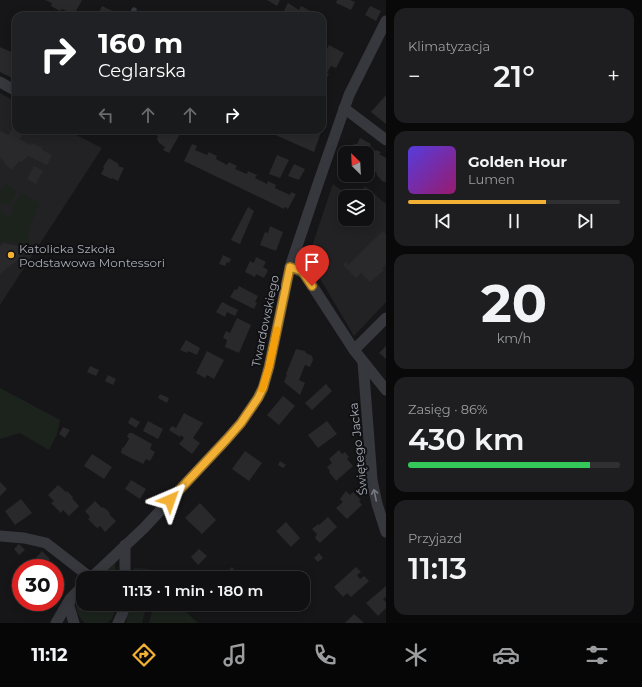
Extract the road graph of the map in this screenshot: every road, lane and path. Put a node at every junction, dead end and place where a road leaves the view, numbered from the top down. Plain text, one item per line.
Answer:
1 (386, 21) edge
2 (0, 82) edge
3 (12, 89) edge
4 (344, 108) junction
5 (386, 140) edge
6 (290, 267) junction
7 (386, 318) edge
8 (354, 350) junction
9 (363, 362) junction
10 (386, 390) edge
11 (386, 532) edge
12 (0, 536) edge
13 (125, 545) junction
14 (82, 571) edge
15 (98, 571) edge
16 (125, 571) edge
17 (76, 593) edge
18 (70, 599) junction
19 (123, 611) edge
20 (56, 623) edge
21 (74, 623) edge
22 (118, 623) edge

1 - 4 street, Twardowskiego
2 - 3 street
4 - 5 street
4 - 6 street, Twardowskiego
6 - 8 street
6 - 13 street, Twardowskiego
7 - 8 street
8 - 9 street
9 - 10 street
11 -> 9 street, Świętego Jacka
12 - 14 street
13 - 15 street, Twardowskiego
13 - 16 street
17 - 18 street
18 - 20 street
18 - 21 street
19 - 22 street

